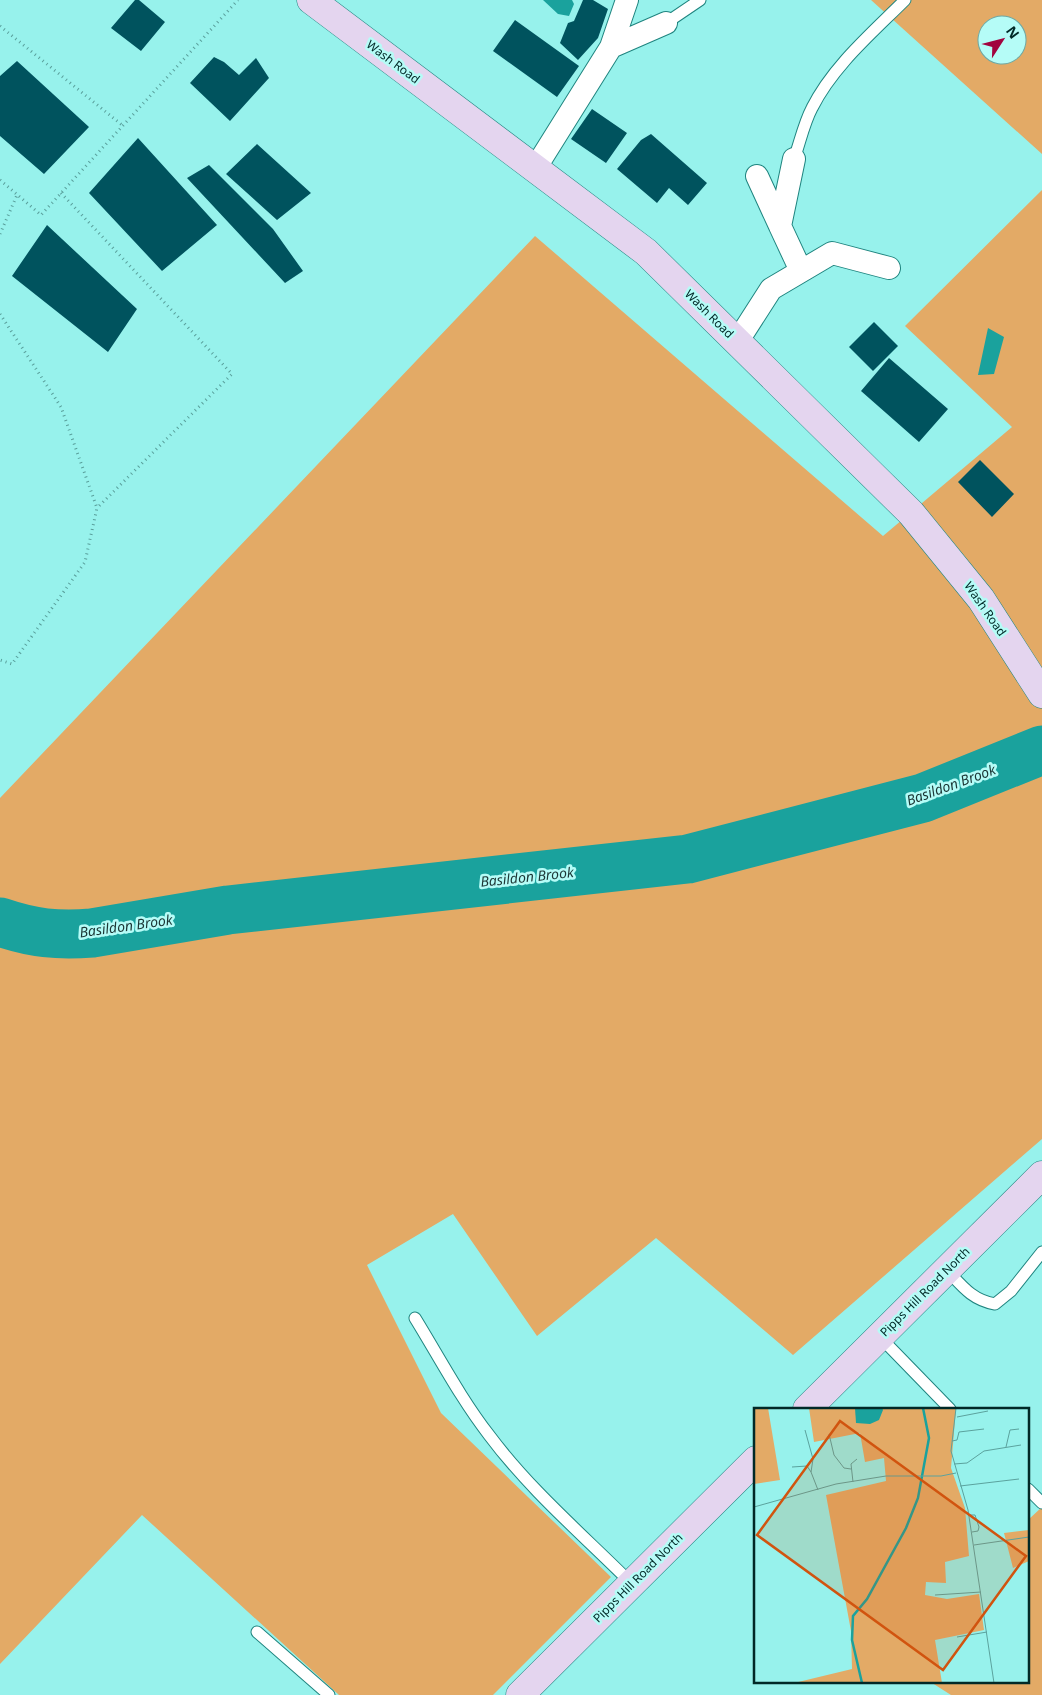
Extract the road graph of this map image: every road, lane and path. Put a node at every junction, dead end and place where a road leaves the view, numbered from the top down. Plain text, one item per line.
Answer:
1 (238, 0) edge
2 (311, 0) edge
3 (627, 0) edge
4 (700, 0) edge
5 (905, 0) edge
6 (666, 23) joint
7 (0, 26) edge
8 (611, 47) junction
9 (122, 125) junction
10 (794, 159) joint
11 (536, 167) junction
12 (757, 176) dead end
13 (0, 180) edge
14 (61, 194) junction
15 (17, 195) junction
16 (780, 226) junction
17 (0, 234) edge
18 (889, 268) dead end
19 (801, 271) junction
20 (0, 314) edge
21 (737, 342) junction
22 (97, 508) junction
23 (0, 660) edge
24 (1042, 694) edge
25 (1041, 1178) edge
26 (1042, 1252) edge
27 (947, 1270) junction
28 (415, 1318) dead end
29 (880, 1337) junction
30 (808, 1408) edge
31 (949, 1408) edge
32 (754, 1462) edge
33 (1030, 1491) edge
34 (1042, 1503) edge
35 (632, 1584) junction
36 (257, 1632) dead end
37 (329, 1695) edge
38 (520, 1695) edge

1 - 9 path
2 - 11 street, Wash Road
3 - 8 street
4 - 6 lane
5 - 10 lane
6 - 8 street
7 - 9 path
8 - 11 street
9 - 14 path
10 - 16 street
11 - 21 street, Wash Road
12 - 16 street
13 - 15 path
14 - 15 path
14 - 22 path
15 - 17 path
16 - 19 street
18 - 19 street
19 - 21 street
20 - 22 path
21 - 24 street, Wash Road
22 - 23 path
25 - 27 street, Pipps Hill Road North
26 - 27 lane
27 - 29 street, Pipps Hill Road North
28 - 35 lane
29 - 30 street, Pipps Hill Road North
29 - 31 lane
32 - 35 street, Pipps Hill Road North
33 - 34 lane
35 - 38 street, Pipps Hill Road North
36 - 37 lane

